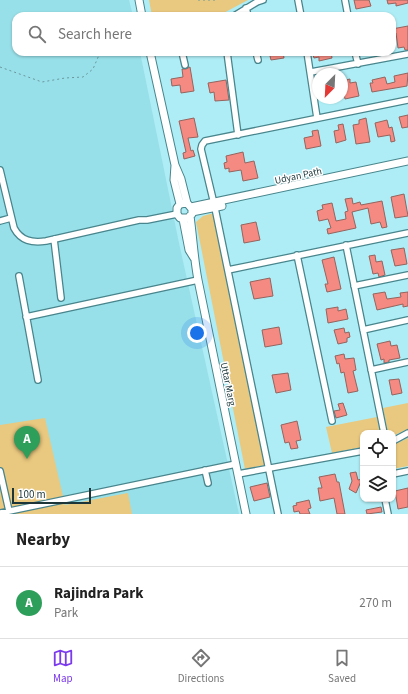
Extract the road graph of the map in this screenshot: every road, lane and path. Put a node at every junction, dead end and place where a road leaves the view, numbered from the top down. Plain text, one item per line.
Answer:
1 (139, 0) edge
2 (198, 0) edge
3 (218, 0) edge
4 (263, 0) edge
5 (298, 0) edge
6 (345, 0) edge
7 (246, 8) junction
8 (141, 12) edge
9 (240, 12) edge
10 (247, 12) edge
11 (300, 12) edge
12 (347, 12) edge
13 (408, 54) edge
14 (99, 56) edge
15 (151, 56) edge
16 (183, 56) edge
17 (227, 56) edge
18 (257, 56) edge
19 (308, 56) edge
20 (356, 56) edge
21 (258, 60) dead end
22 (358, 64) junction
23 (185, 65) dead end
24 (0, 67) edge
25 (311, 72) junction
26 (408, 100) edge
27 (317, 118) junction
28 (238, 135) junction
29 (408, 161) edge
30 (408, 166) edge
31 (0, 170) edge
32 (3, 193) edge
33 (214, 205) junction
34 (185, 211) junction
35 (11, 218) junction
36 (0, 221) edge
37 (408, 233) edge
38 (54, 239) junction
39 (346, 245) junction
40 (297, 255) junction
41 (228, 270) junction
42 (408, 275) edge
43 (19, 276) dead end
44 (198, 280) junction
45 (354, 286) junction
46 (61, 298) dead end
47 (26, 317) junction
48 (408, 320) edge
49 (363, 330) junction
50 (408, 362) edge
51 (371, 370) junction
52 (38, 380) dead end
53 (332, 421) dead end
54 (383, 430) edge
55 (408, 433) edge
56 (396, 439) edge
57 (360, 452) edge
58 (236, 464) junction
59 (269, 468) junction
60 (205, 470) junction
61 (0, 471) edge
62 (408, 471) edge
63 (396, 473) edge
64 (238, 474) junction
65 (208, 483) dead end
66 (386, 502) edge
67 (9, 511) junction
68 (0, 513) edge
69 (246, 514) edge
70 (278, 514) edge
71 (388, 514) edge

1 - 8 main road
2 - 3 path
4 - 7 street
5 - 11 street
6 - 12 street
7 - 9 street
7 - 10 street
13 - 22 street
14 - 24 path
15 - 34 main road, Uttar Marg
16 - 23 street
17 - 28 street
18 - 21 street
19 - 25 street
20 - 22 street
22 - 25 street
25 - 27 street
26 - 27 street
27 - 28 street
28 - 33 street
29 - 33 main road, Udyan Path
30 - 33 main road, Udyan Path
31 - 32 street
32 - 35 street
33 - 34 main road, Udyan Path
33 - 41 street
34 - 38 street
34 - 44 main road, Uttar Marg
35 - 36 street
35 - 38 street
37 - 39 street
38 - 46 street
39 - 40 street
39 - 45 street
40 - 41 street
40 - 53 street
41 - 59 street
42 - 45 street
43 - 47 street
44 - 47 street
44 - 58 main road, Uttar Marg
45 - 49 street
47 - 52 street
48 - 49 street
49 - 51 street
50 - 51 street
51 - 54 street
55 - 56 street
57 - 59 street
58 - 60 street
58 - 64 main road, Uttar Marg
59 - 64 street
59 - 70 street
60 - 65 street
60 - 67 street
61 - 67 street
62 - 63 street
64 - 69 main road, Uttar Marg
66 - 71 street
67 - 68 street

